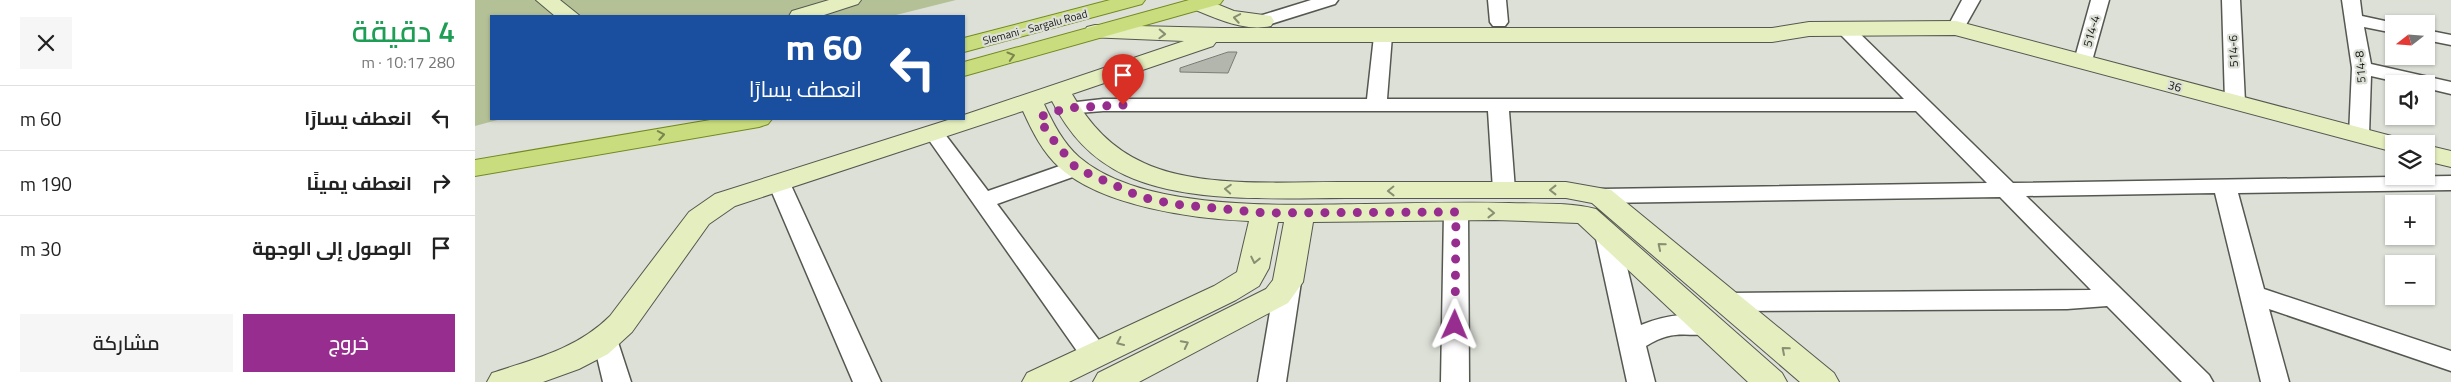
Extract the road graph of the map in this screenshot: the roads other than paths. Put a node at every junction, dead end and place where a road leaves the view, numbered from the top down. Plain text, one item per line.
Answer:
1 (546, 0) edge
2 (851, 0) edge
3 (1135, 0) edge
4 (1329, 0) edge
5 (1497, 0) edge
6 (1971, 0) edge
7 (2100, 0) edge
8 (2231, 0) edge
9 (2351, 0) edge
10 (1205, 2) edge
11 (568, 15) edge
12 (803, 15) edge
13 (2354, 20) junction
14 (1262, 21) junction
15 (1499, 22) junction
16 (2385, 26) edge
17 (1956, 28) junction
18 (1809, 29) junction
19 (1845, 29) junction
20 (1095, 32) junction
21 (1221, 35) junction
22 (1383, 36) junction
23 (2435, 37) edge
24 (2451, 40) edge
25 (965, 45) edge
26 (2083, 61) junction
27 (2362, 68) junction
28 (965, 69) edge
29 (2451, 88) edge
30 (1063, 100) junction
31 (2235, 102) junction
32 (1377, 105) junction
33 (1498, 105) junction
34 (1921, 105) junction
35 (1035, 109) junction
36 (650, 120) edge
37 (753, 120) edge
38 (934, 133) junction
39 (2359, 135) junction
40 (2385, 142) edge
41 (2435, 155) edge
42 (475, 157) edge
43 (2451, 159) edge
44 (475, 168) edge
45 (1076, 168) junction
46 (779, 183) junction
47 (2451, 183) edge
48 (2225, 187) junction
49 (1504, 190) junction
50 (2008, 191) junction
51 (1601, 196) junction
52 (983, 201) junction
53 (1456, 212) junction
54 (1263, 221) junction
55 (1299, 221) junction
56 (1607, 234) junction
57 (1288, 282) junction
58 (2252, 294) junction
59 (2113, 297) junction
60 (1729, 302) junction
61 (1709, 325) junction
62 (606, 340) junction
63 (1632, 342) junction
64 (1095, 354) junction
65 (2451, 362) edge
66 (504, 382) edge
67 (617, 382) edge
68 (867, 382) edge
69 (1039, 382) edge
70 (1110, 382) edge
71 (1272, 382) edge
72 (1455, 382) edge
73 (1641, 382) edge
74 (1770, 382) edge
75 (1822, 382) edge
76 (2199, 382) edge
77 (2275, 382) edge

1 - 11 street
2 - 12 street
3 - 25 main road, Slemani - Sargalu Road
4 - 14 street
5 - 15 street
6 - 17 street
7 - 26 street, 514-4
8 - 31 street, 514-6
9 - 13 street, 514-8
14 -> 10 street
10 - 20 main road
13 - 16 street
13 - 27 street, 514-8
14 - 15 street
15 - 18 street
17 - 19 street, 36
17 - 26 street, 36
18 - 19 street, 36
18 - 22 street
19 - 34 street
20 -> 21 street
28 -> 20 main road
21 - 22 street
21 - 30 street
22 - 32 street
23 - 24 street
26 - 31 street, 36
27 - 29 street
27 - 39 street, 514-8
30 - 32 street
30 - 35 street
49 -> 30 street
31 - 39 street, 36
32 - 33 street
33 - 34 street
33 - 49 street
34 - 50 street
35 - 38 street
35 - 45 street
36 - 42 main road
44 -> 37 main road
38 - 46 street
38 - 52 street
39 - 40 street, 36
41 - 43 street
45 - 52 street
45 - 54 street
46 - 62 street
46 - 68 street
47 - 48 street
48 - 50 street
48 - 58 street
51 -> 49 street
50 - 51 street
50 - 59 street
51 - 56 street
60 -> 51 street
52 - 64 street
53 - 55 street
53 -> 56 street
53 - 72 street
54 - 55 street
54 -> 64 street
55 - 57 street
56 - 61 street
56 - 63 street
70 -> 57 street
57 - 71 street
58 - 65 street
58 - 77 street
59 - 60 street
59 - 76 street
75 -> 60 street
61 - 63 street
61 - 74 street
62 - 66 street
62 - 67 street
63 - 73 street
64 - 69 street

